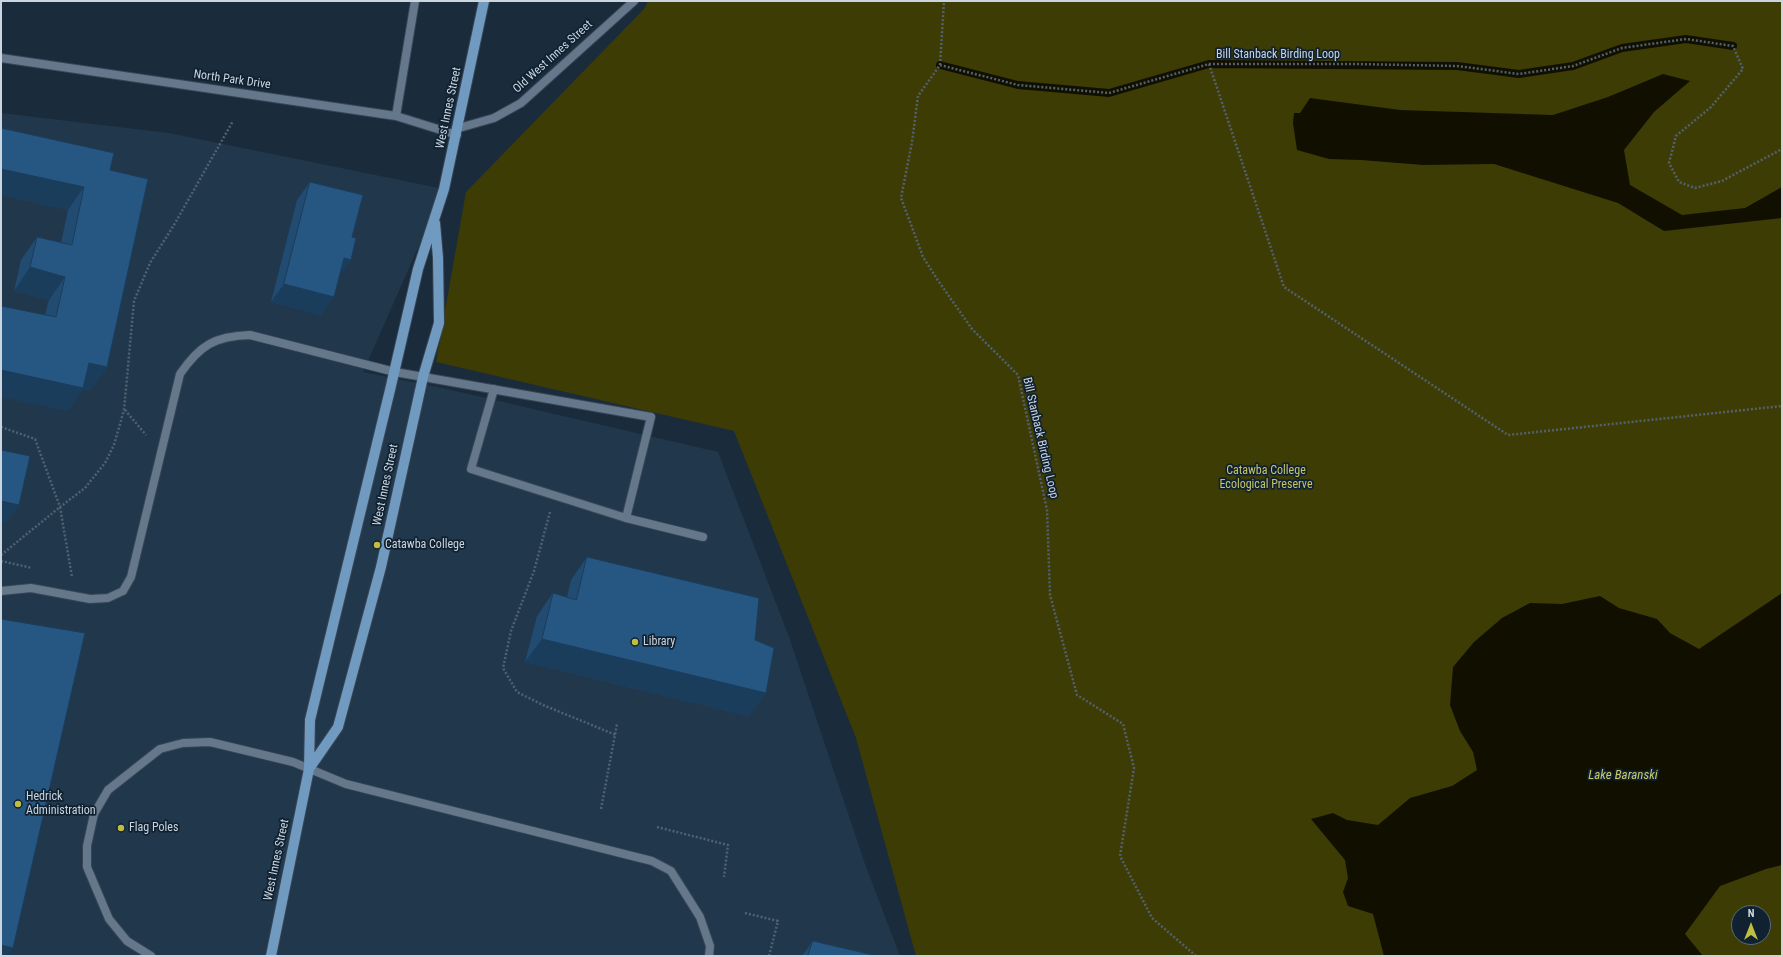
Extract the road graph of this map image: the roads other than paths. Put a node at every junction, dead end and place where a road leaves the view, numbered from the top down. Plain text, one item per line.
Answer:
1 (415, 1) edge
2 (484, 1) edge
3 (634, 1) edge
4 (1, 58) edge
5 (396, 116) junction
6 (458, 132) junction
7 (435, 220) junction
8 (395, 372) junction
9 (423, 377) junction
10 (494, 389) junction
11 (626, 518) junction
12 (703, 537) dead end
13 (1, 591) edge
14 (309, 769) junction
15 (151, 956) edge
16 (270, 956) edge
17 (709, 956) edge

1 - 5 street
2 - 6 main road, West Innes Street
3 - 6 street, Old West Innes Street
4 - 5 street, North Park Drive
5 - 6 street, North Park Drive
6 - 7 main road, West Innes Street
7 - 8 main road, West Innes Street
7 - 9 main road, West Innes Street
8 - 9 street
8 - 13 street
8 - 14 main road, West Innes Street
9 - 10 street
9 - 14 main road, West Innes Street
10 - 11 street
10 - 11 street
11 - 12 street
14 - 15 street
14 - 16 main road, West Innes Street
14 - 17 street

